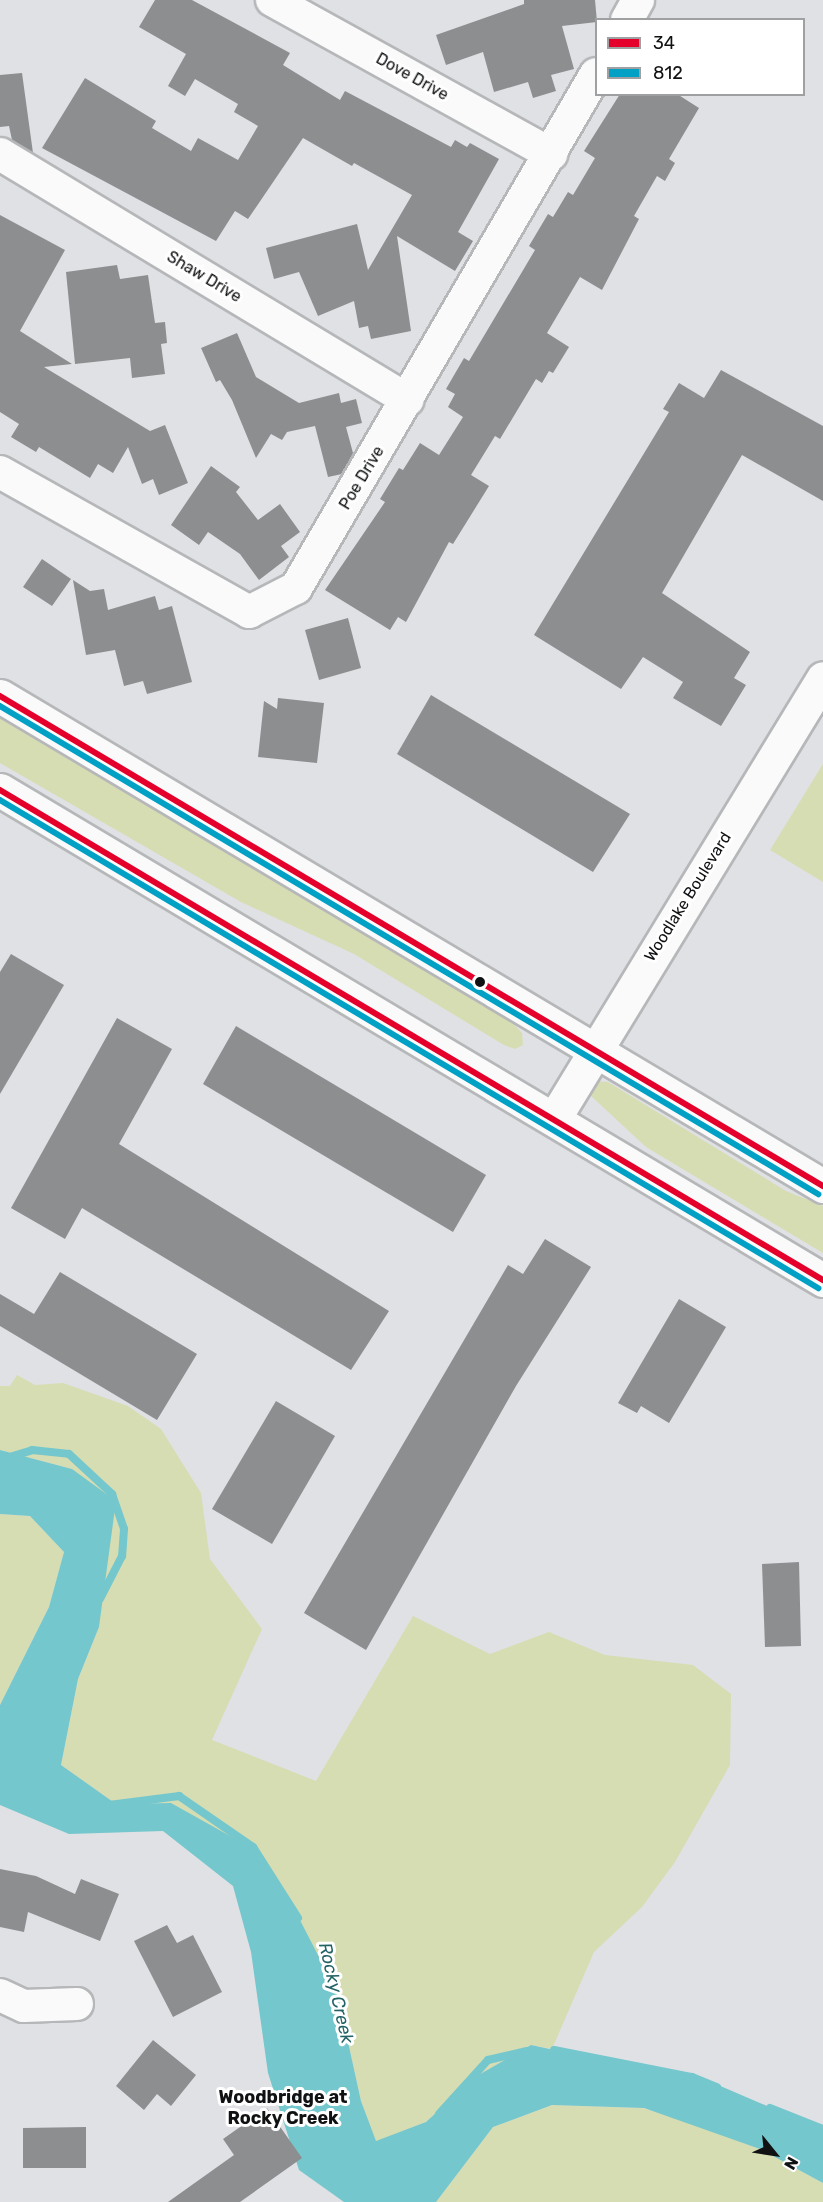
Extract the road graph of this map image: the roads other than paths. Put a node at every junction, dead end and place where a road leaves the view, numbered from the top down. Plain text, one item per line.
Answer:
1 (272, 0) edge
2 (638, 0) edge
3 (628, 18) edge
4 (595, 77) edge
5 (0, 154) edge
6 (551, 154) junction
7 (408, 400) junction
8 (0, 472) edge
9 (823, 678) edge
10 (0, 696) edge
11 (0, 790) edge
12 (594, 1047) junction
13 (555, 1118) junction
14 (823, 1186) edge
15 (823, 1280) edge
16 (0, 1995) edge
17 (77, 2004) dead end

1 - 6 street, Dove Drive
2 - 3 street
4 - 6 street, Poe Drive
5 - 7 street, Shaw Drive
6 - 7 street, Poe Drive
7 - 8 street, Poe Drive
9 - 12 main road, Woodlake Boulevard
10 - 12 main road
11 - 13 main road
12 - 13 main road, Woodlake Boulevard
12 - 14 main road
13 - 15 main road
16 - 17 street

